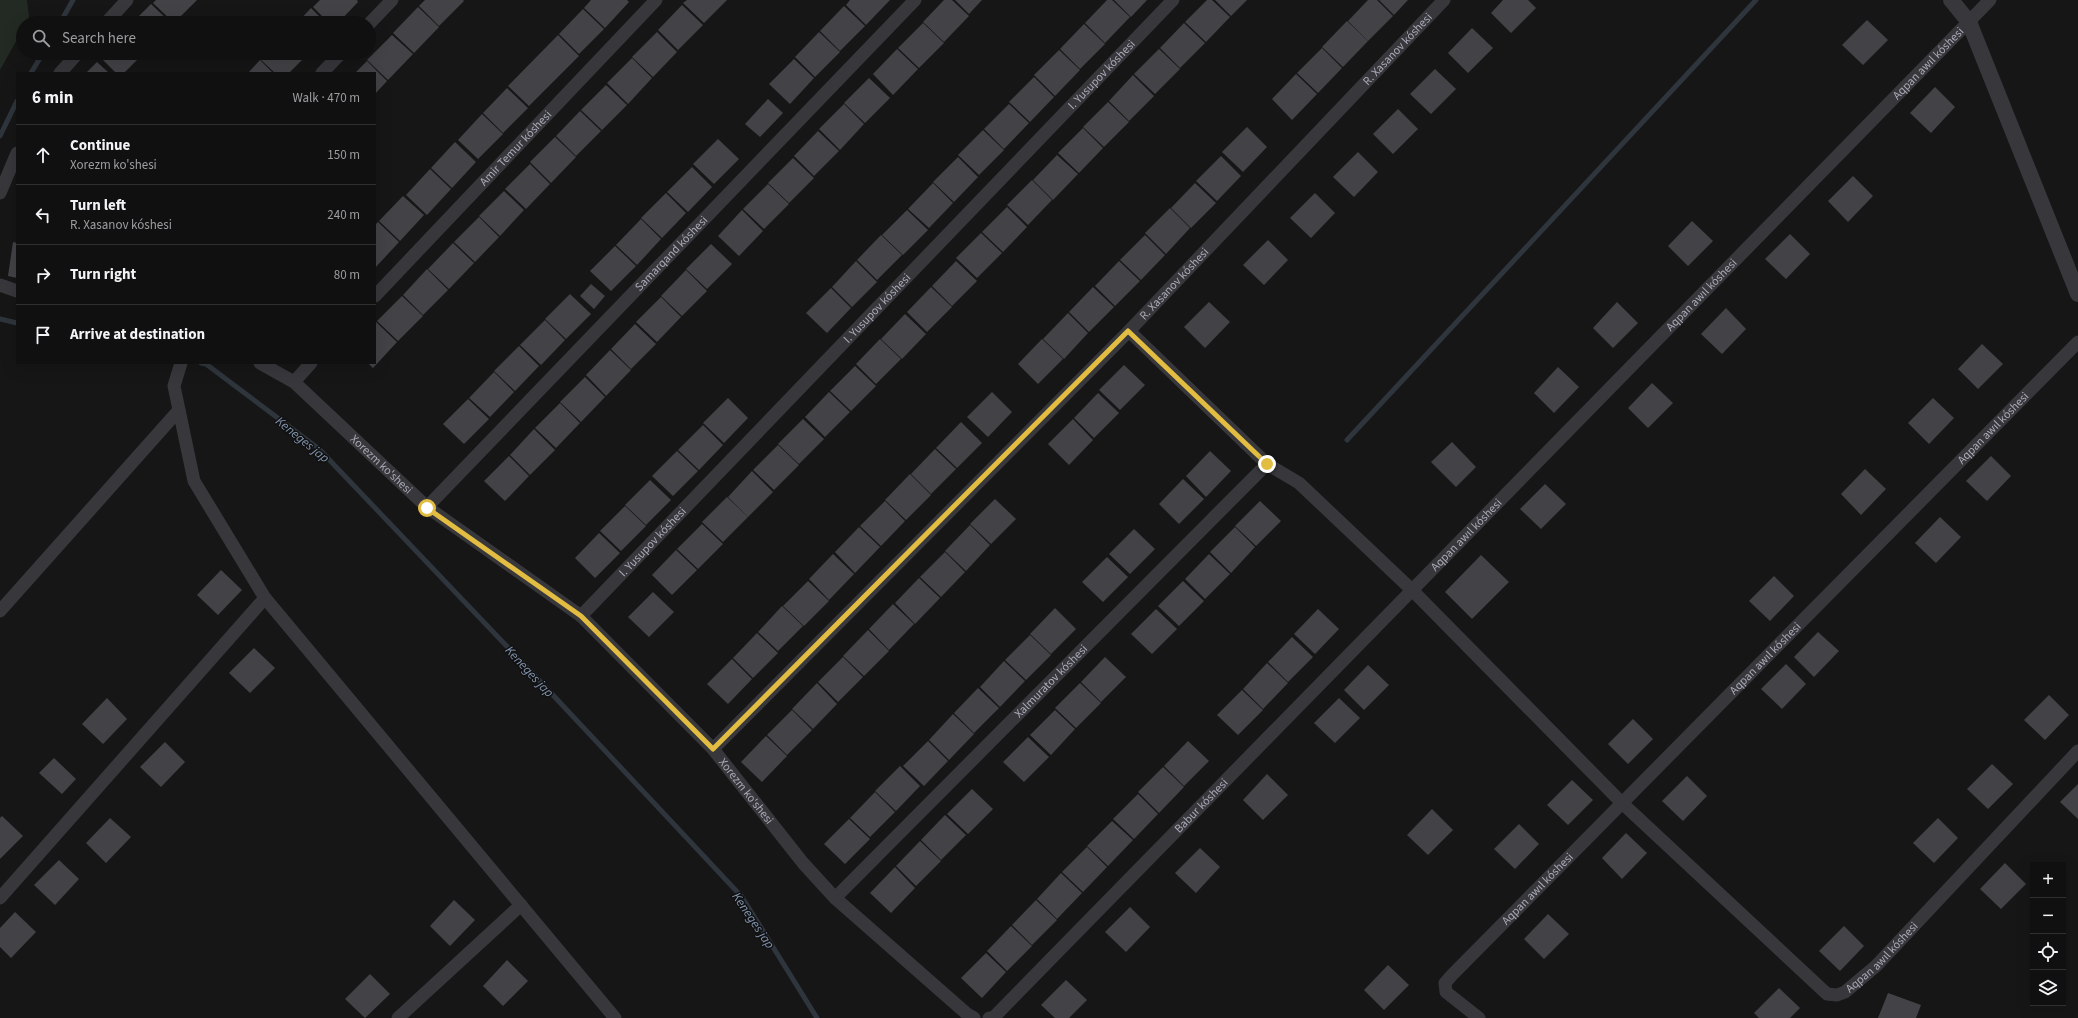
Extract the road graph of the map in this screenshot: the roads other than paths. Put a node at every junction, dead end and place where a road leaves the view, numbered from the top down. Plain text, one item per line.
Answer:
1 (127, 0) edge
2 (392, 0) edge
3 (656, 0) edge
4 (915, 0) edge
5 (1173, 0) edge
6 (1444, 0) edge
7 (1951, 0) edge
8 (1990, 0) edge
9 (112, 16) edge
10 (376, 17) edge
11 (1969, 22) junction
12 (72, 60) edge
13 (334, 60) edge
14 (61, 72) edge
15 (323, 72) edge
16 (16, 155) edge
17 (0, 193) edge
18 (0, 285) edge
19 (16, 291) edge
20 (2078, 294) edge
21 (376, 295) edge
22 (1128, 331) junction
23 (2078, 342) edge
24 (181, 364) edge
25 (262, 364) edge
26 (310, 364) edge
27 (294, 382) junction
28 (179, 410) junction
29 (1267, 464) junction
30 (427, 508) junction
31 (1412, 590) junction
32 (265, 598) junction
33 (0, 611) edge
34 (581, 616) junction
35 (713, 749) junction
36 (2078, 751) edge
37 (1622, 803) junction
38 (0, 898) edge
39 (835, 898) junction
40 (520, 905) junction
41 (970, 1016) edge
42 (398, 1018) edge
43 (615, 1018) edge
44 (989, 1018) edge
45 (1479, 1018) edge

1 - 9 street
2 - 10 street
3 - 21 street, Amir Temur kóshesi
4 - 30 street, Samarqand kóshesi
5 - 34 street, I. Yusupov kóshesi
6 - 22 street, R. Xasanov kóshesi
7 - 11 street
8 - 11 street, Aqpan awıl kóshesi
11 - 20 street
11 - 31 street, Aqpan awıl kóshesi
12 - 14 street
13 - 15 street
16 - 17 street
18 - 19 street
22 - 29 street
22 - 35 street, R. Xasanov kóshesi
23 - 37 street, Aqpan awıl kóshesi
24 - 28 street
25 - 27 street, Xorezm ko'shesi
26 - 27 street
27 - 30 street, Xorezm ko'shesi
28 - 32 street
28 - 33 street
29 - 31 street
29 - 39 street, Xalmuratov kóshesi
30 - 34 street, Xorezm ko'shesi
31 - 37 street
31 - 44 street, Babur kóshesi
32 - 38 street
32 - 40 street
34 - 35 street, Xorezm ko'shesi
35 - 39 street, Xorezm ko'shesi
36 - 37 street, Aqpan awıl kóshesi
37 - 45 street, Aqpan awıl kóshesi
39 - 41 street, Xorezm ko'shesi
40 - 42 street
40 - 43 street

